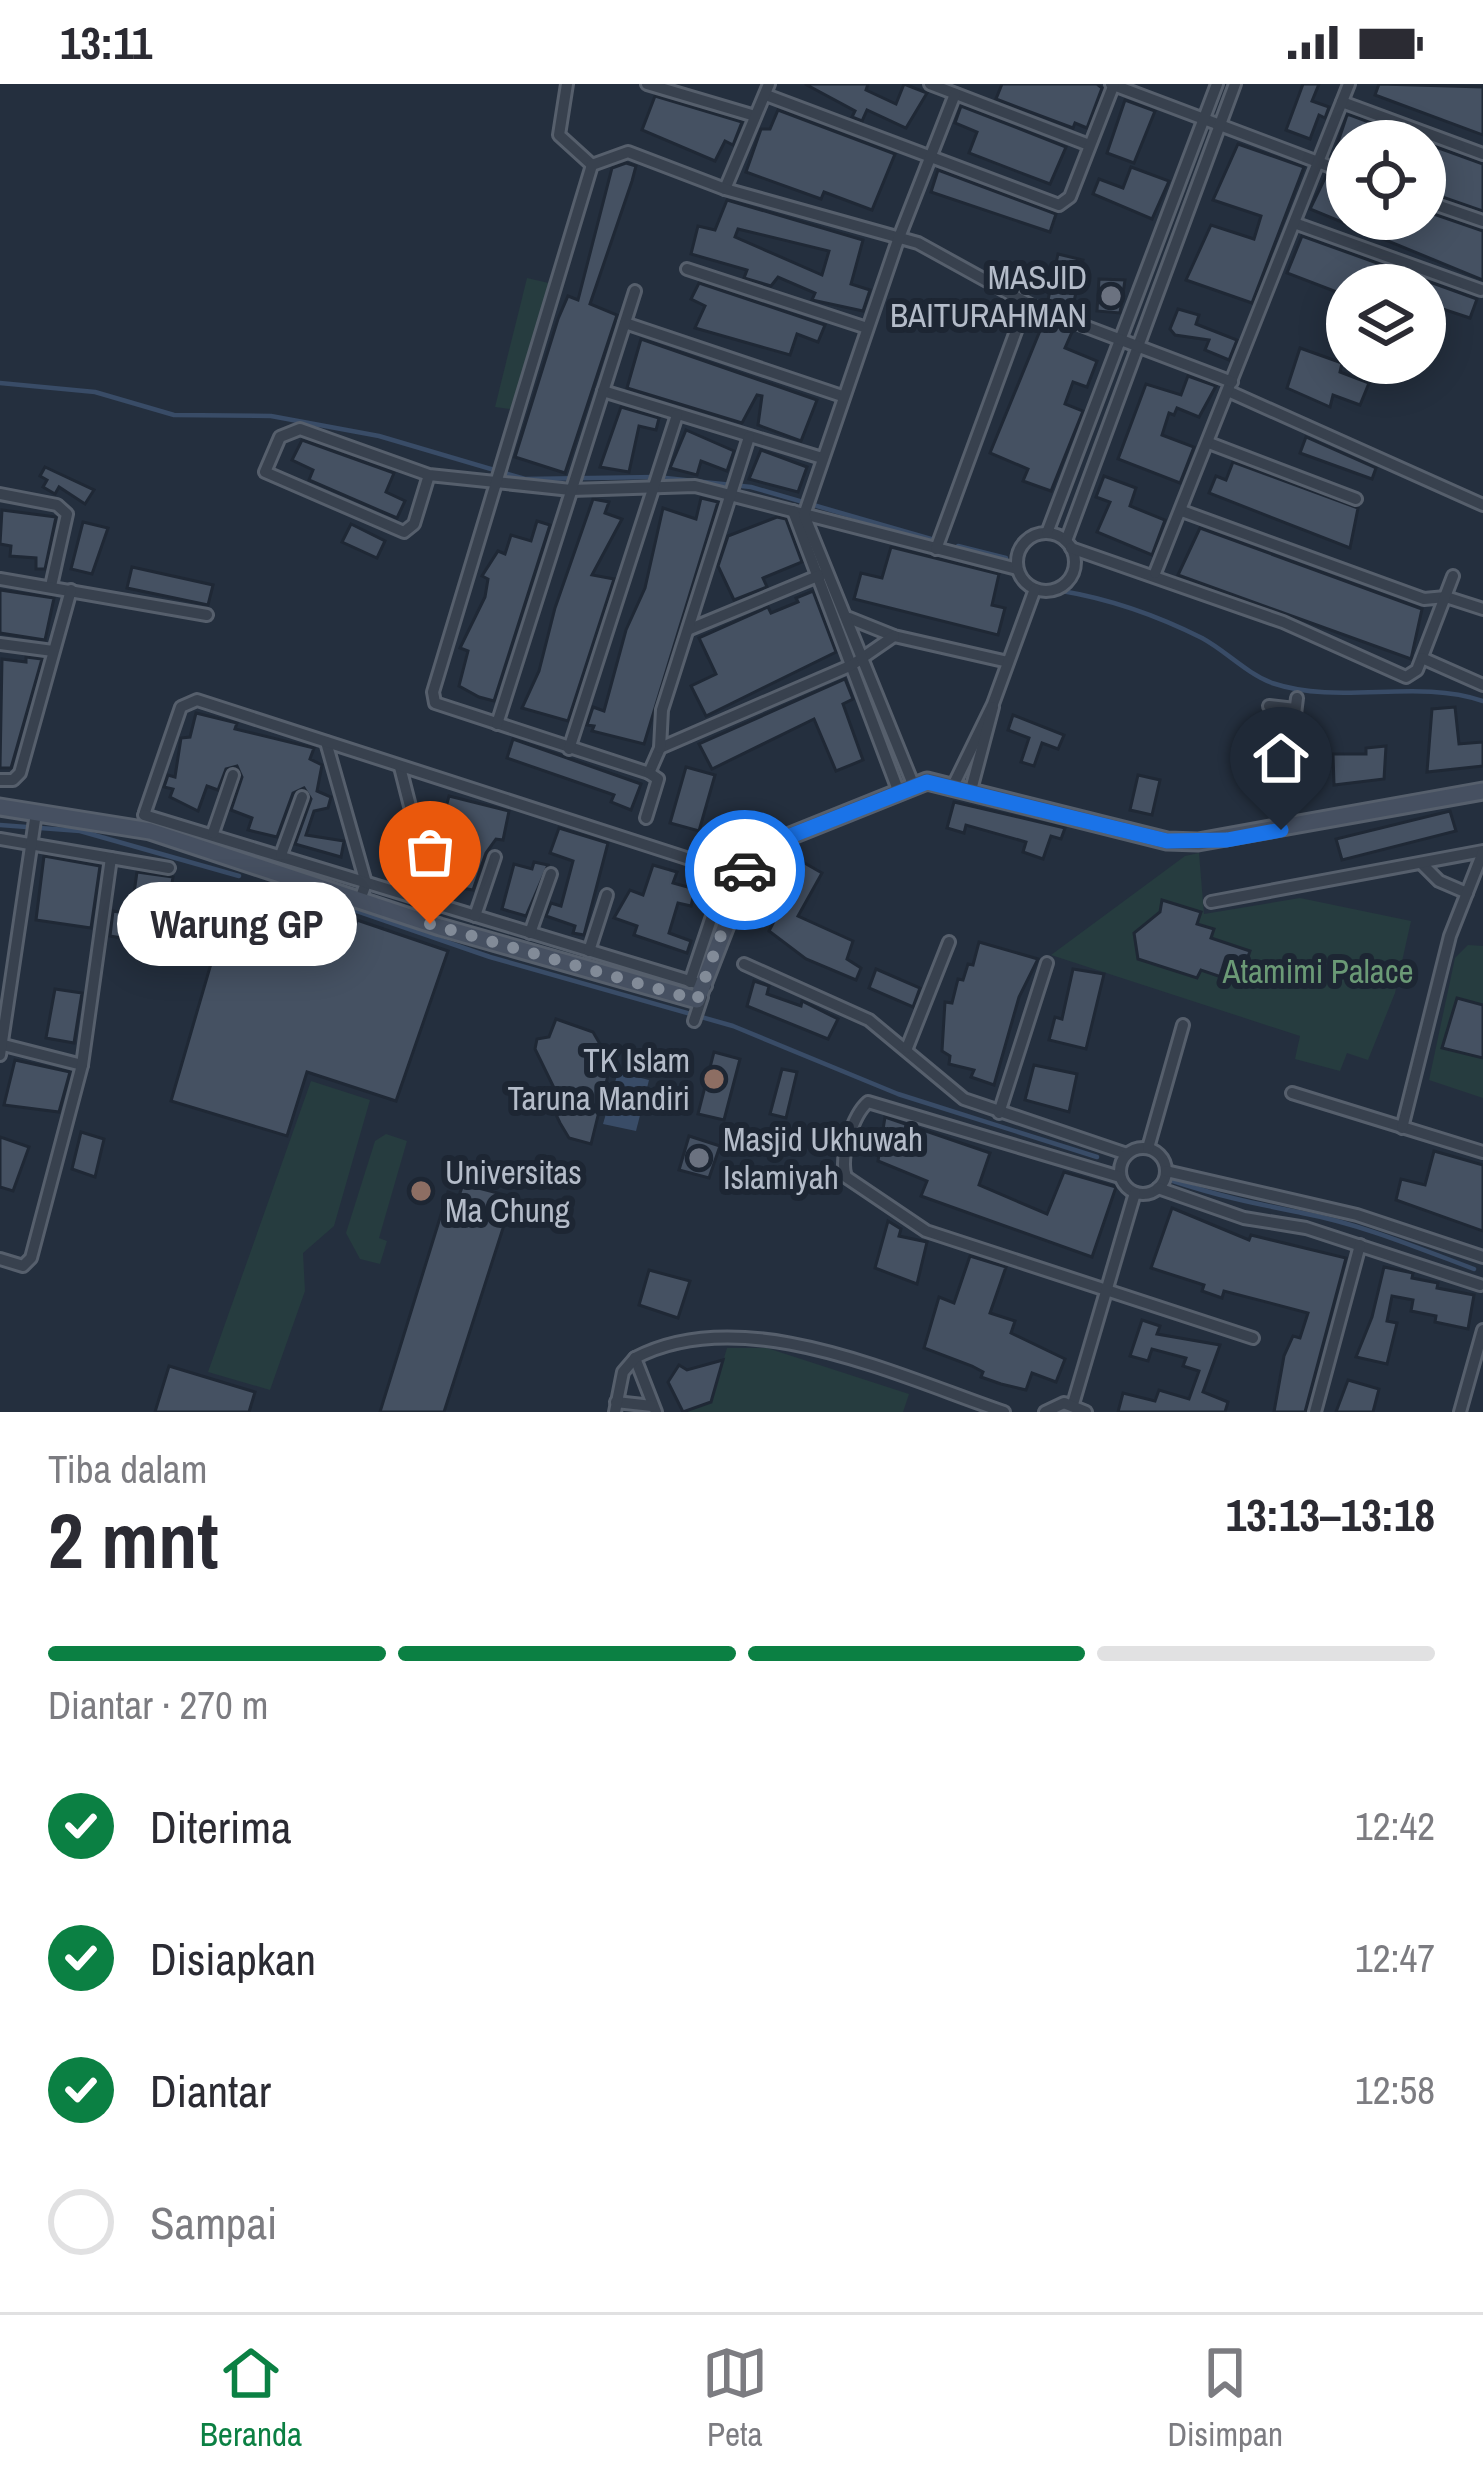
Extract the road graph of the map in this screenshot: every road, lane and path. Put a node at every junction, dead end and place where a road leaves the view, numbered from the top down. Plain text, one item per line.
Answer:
1 (567, 84) edge
2 (647, 84) edge
3 (930, 84) edge
4 (1113, 84) edge
5 (1217, 84) edge
6 (1235, 84) edge
7 (1349, 84) edge
8 (768, 89) edge
9 (955, 94) junction
10 (1342, 102) junction
11 (755, 116) junction
12 (1203, 120) junction
13 (1219, 126) junction
14 (1089, 145) junction
15 (1483, 154) edge
16 (929, 157) junction
17 (1319, 164) junction
18 (592, 165) junction
19 (1326, 166) edge
20 (724, 188) junction
21 (1446, 208) edge
22 (1483, 221) edge
23 (1297, 224) junction
24 (898, 239) junction
25 (687, 268) dead end
26 (1480, 290) edge
27 (635, 291) dead end
28 (1034, 307) junction
29 (625, 322) junction
30 (867, 328) junction
31 (1120, 337) junction
32 (1138, 342) junction
33 (1230, 387) junction
34 (603, 391) junction
35 (842, 396) junction
36 (677, 415) junction
37 (749, 437) junction
38 (1209, 443) junction
39 (1078, 453) junction
40 (823, 458) junction
41 (1096, 460) junction
42 (429, 475) junction
43 (657, 480) junction
44 (499, 482) junction
45 (574, 482) junction
46 (729, 492) junction
47 (0, 494) edge
48 (1356, 499) dead end
49 (1483, 505) edge
50 (802, 510) junction
51 (1182, 511) junction
52 (1047, 532) junction
53 (1069, 544) junction
54 (936, 549) junction
55 (1017, 569) junction
56 (825, 573) junction
57 (1156, 573) junction
58 (1453, 576) dead end
59 (0, 579) edge
60 (51, 586) junction
61 (1035, 589) junction
62 (71, 590) junction
63 (1446, 597) junction
64 (1483, 609) edge
65 (207, 615) dead end
66 (849, 618) junction
67 (690, 629) junction
68 (894, 636) junction
69 (0, 644) edge
70 (53, 651) junction
71 (866, 657) junction
72 (1421, 658) junction
73 (1008, 662) junction
74 (852, 664) junction
75 (1483, 685) edge
76 (1269, 706) dead end
77 (497, 724) junction
78 (326, 742) junction
79 (660, 748) junction
80 (569, 749) junction
81 (400, 766) junction
82 (649, 773) junction
83 (233, 775) dead end
84 (0, 780) edge
85 (913, 785) junction
86 (963, 787) junction
87 (1483, 790) edge
88 (302, 797) dead end
89 (0, 807) edge
90 (646, 818) dead end
91 (143, 820) junction
92 (35, 827) junction
93 (1281, 830) junction
94 (213, 833) junction
95 (0, 839) edge
96 (1483, 852) edge
97 (280, 854) junction
98 (495, 857) dead end
99 (111, 858) junction
100 (1422, 864) junction
101 (169, 868) dead end
102 (736, 870) junction
103 (550, 874) dead end
104 (363, 892) junction
105 (1467, 893) junction
106 (607, 895) dead end
107 (1210, 902) dead end
108 (436, 905) junction
109 (475, 916) junction
110 (430, 924) junction
111 (530, 933) junction
112 (949, 942) dead end
113 (589, 951) junction
114 (1046, 963) dead end
115 (744, 964) dead end
116 (698, 999) junction
117 (1184, 1025) dead end
118 (1, 1048) edge
119 (907, 1048) junction
120 (82, 1065) junction
121 (1292, 1093) dead end
122 (999, 1113) junction
123 (1402, 1128) junction
124 (1148, 1148) junction
125 (1483, 1153) edge
126 (1127, 1154) junction
127 (1166, 1171) junction
128 (1120, 1177) junction
129 (1158, 1188) junction
130 (1135, 1192) junction
131 (1360, 1244) junction
132 (1483, 1257) edge
133 (0, 1259) edge
134 (1482, 1284) edge
135 (1108, 1293) junction
136 (1483, 1330) edge
137 (1253, 1338) dead end
138 (635, 1358) junction
139 (1073, 1404) junction
140 (615, 1407) edge
141 (654, 1409) edge
142 (1004, 1412) edge
143 (1045, 1412) edge
144 (1086, 1412) edge
145 (1315, 1412) edge
146 (1460, 1412) edge

1 - 18 street
2 - 11 street
3 - 9 street
4 - 12 street
4 - 14 street
5 - 12 street
6 - 13 street
7 - 10 street
8 - 11 street
8 - 16 street
9 - 14 street
9 - 16 street
10 - 15 street
10 - 17 street
11 - 20 street
12 - 13 street
12 - 31 street
13 - 17 street
13 - 32 street
14 - 16 street
16 - 24 street
17 - 19 street
17 - 23 street
18 - 20 street
18 - 44 street
20 - 24 street
21 - 22 street
23 - 26 street
23 - 33 street
24 - 28 street
24 - 30 street
25 - 30 street
27 - 29 street
28 - 31 street
28 - 54 street
29 - 34 street
29 - 35 street
30 - 35 street
31 - 32 street
31 - 39 street
32 - 33 street
32 - 41 street
33 - 38 street
33 - 49 street
34 - 36 street
34 - 45 street
35 - 40 street
36 - 37 street
36 - 43 street
37 - 40 street
37 - 46 street
38 - 48 street
38 - 51 street
39 - 41 street
39 - 52 street
40 - 50 street
41 - 53 street
42 - 42 street
42 - 44 street
43 - 45 street
43 - 46 street
43 - 80 street
44 - 45 street
44 - 77 street
45 - 77 street
46 - 50 street
46 - 67 street
47 - 60 street
50 - 54 street
50 - 56 street
51 - 57 street
51 - 63 street
52 - 53 street
52 - 55 street
53 - 57 street
53 - 61 street
54 - 55 street
55 - 61 street
56 - 66 street
56 - 67 street
56 - 74 street
57 - 72 street
58 - 63 street
59 - 60 street
60 - 62 street
61 - 73 street
62 - 65 street
62 - 70 street
63 - 64 street
63 - 72 street
66 - 68 street
66 - 71 street
67 - 79 street
68 - 71 street
68 - 73 street
69 - 70 street
70 - 84 street
71 - 74 street
71 - 85 street
72 - 75 street
73 - 86 street
74 - 79 street
74 - 85 street
76 - 93 street
77 - 80 street
78 - 81 street
78 - 91 street
78 - 104 street
79 - 82 street
80 - 82 street
81 - 102 street
81 - 108 street
82 - 90 street
83 - 94 street
85 - 86 street
85 - 102 street
86 - 93 street
87 - 93 street
88 - 97 street
89 - 92 street
91 - 92 street
91 - 94 street
91 - 104 street
92 - 95 street
92 - 99 street
92 - 118 street
94 - 97 street
96 - 100 street
96 - 105 street
97 - 104 street
98 - 109 street
99 - 101 street
99 - 120 street
100 - 105 street
100 - 107 street
102 - 116 street
103 - 111 street
104 - 108 street
104 - 110 street
105 - 123 street
106 - 113 street
108 - 109 street
108 - 110 street
109 - 111 street
110 - 116 street
111 - 113 street
112 - 119 street
113 - 116 street
114 - 122 street
115 - 119 street
117 - 124 street
118 - 120 street
119 - 122 street
120 - 133 street
121 - 123 street
122 - 126 street
123 - 125 street
124 - 126 street
124 - 127 street
126 - 128 street
127 - 129 street
127 - 132 street
128 - 130 street
128 - 135 street
129 - 130 street
129 - 131 street
130 - 135 street
131 - 134 street
131 - 145 street
135 - 137 street
135 - 139 street
136 - 146 street
138 - 140 street
138 - 141 street
138 - 142 street
139 - 143 street
139 - 144 street
140 - 141 street

